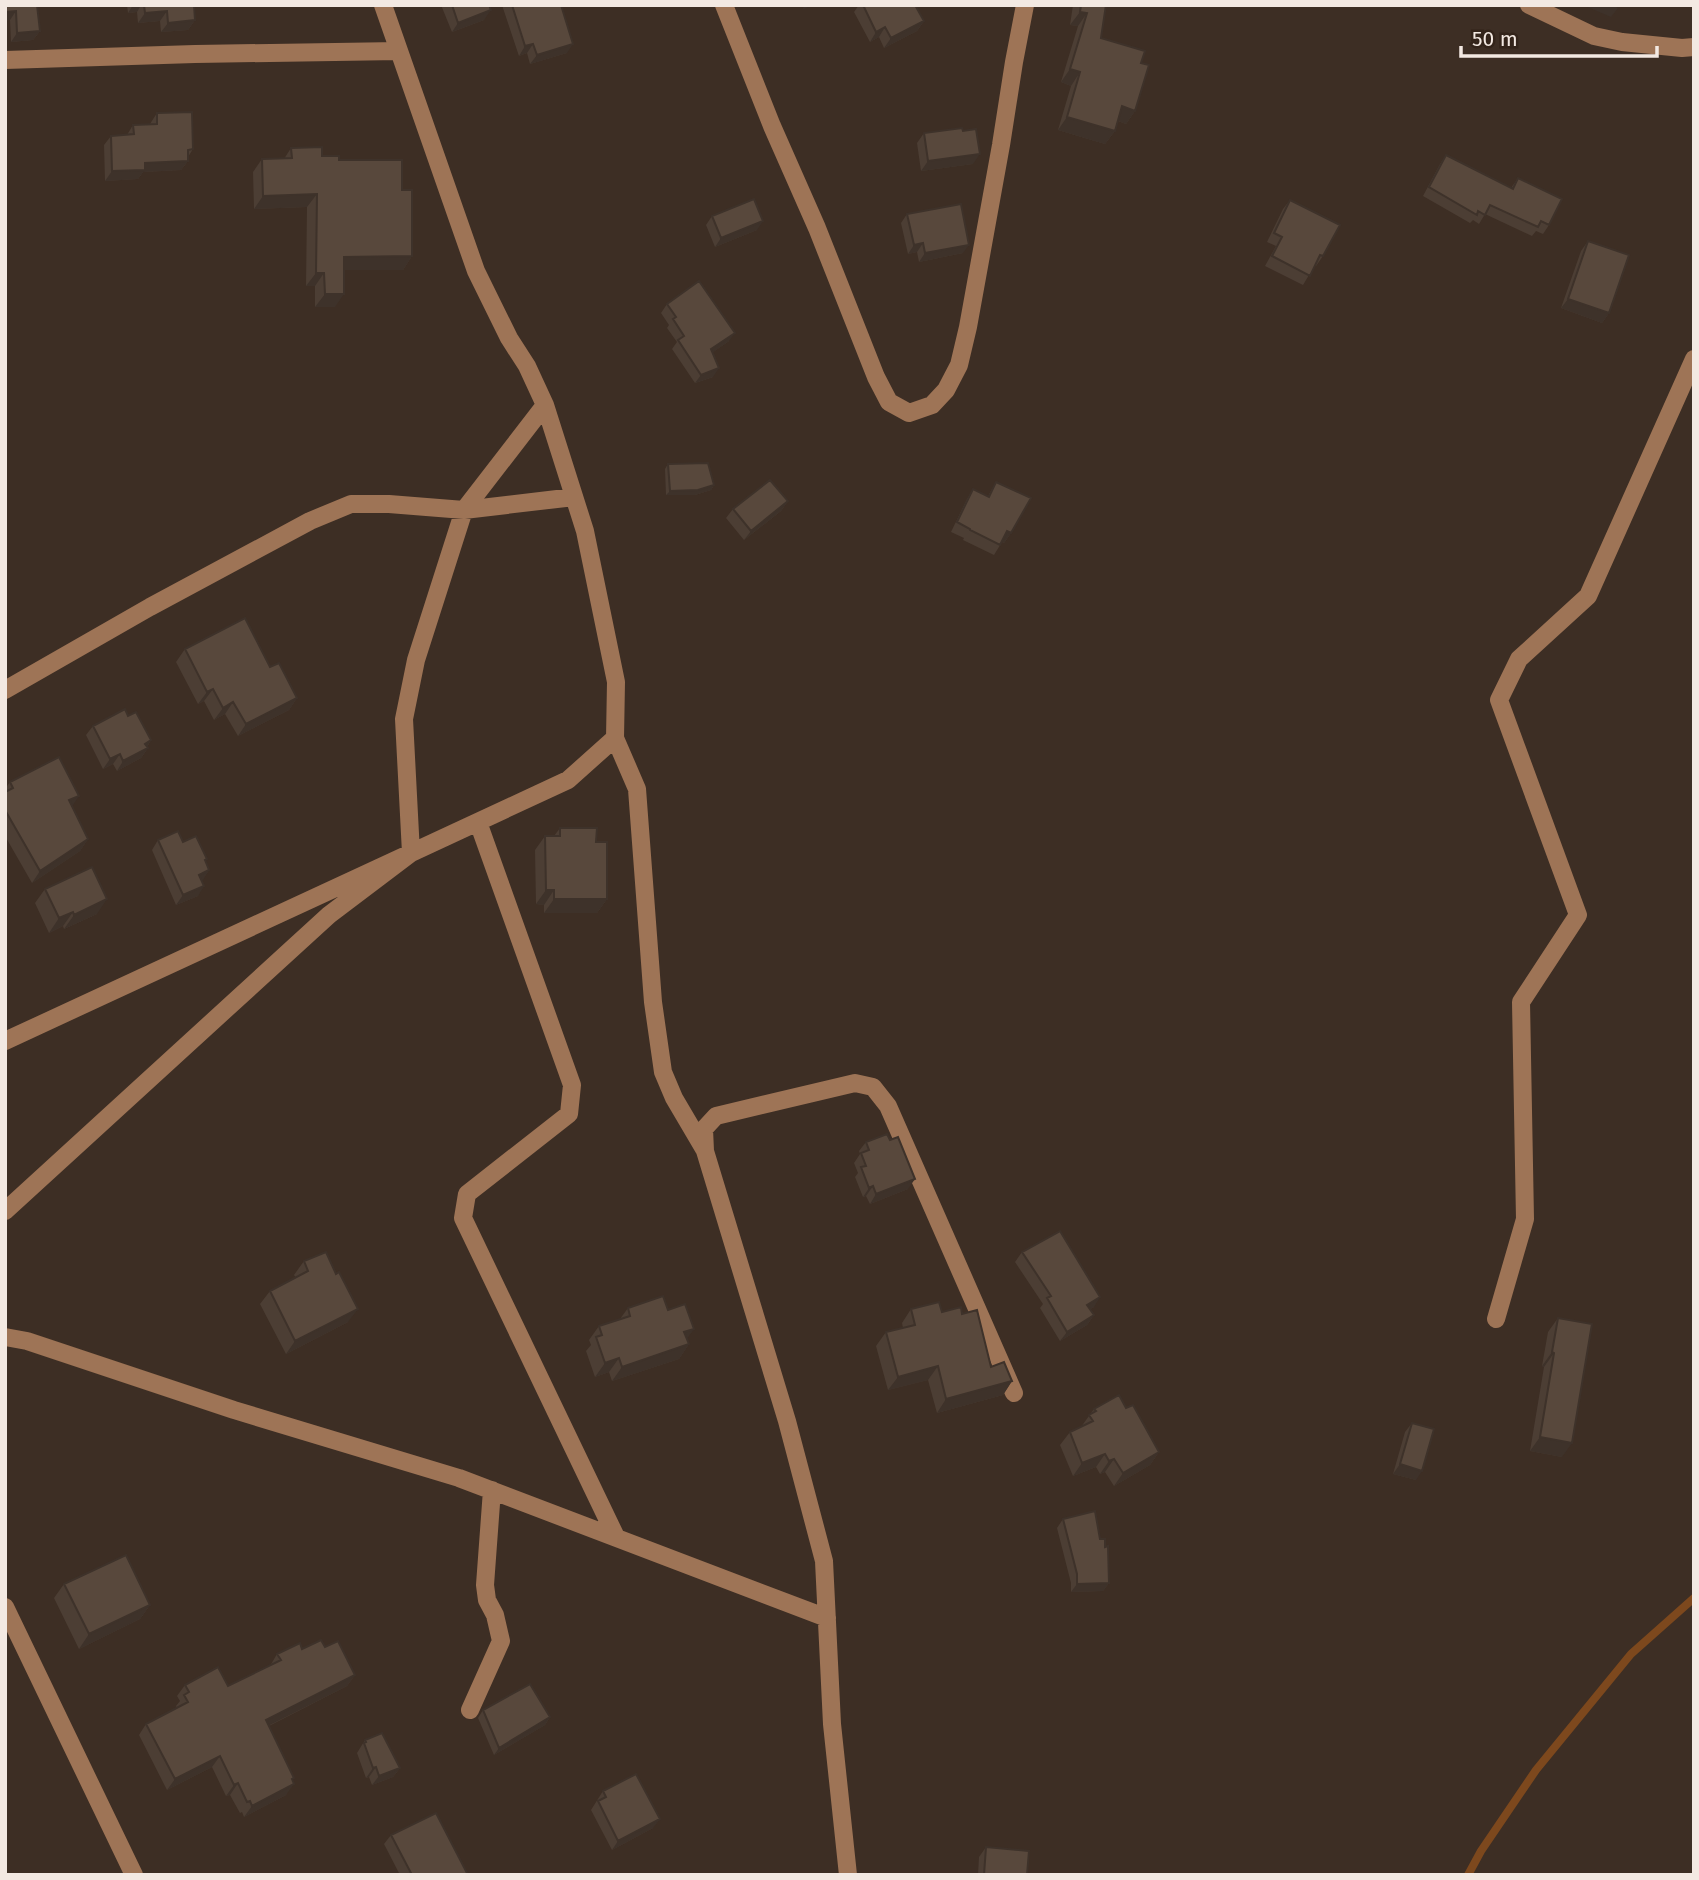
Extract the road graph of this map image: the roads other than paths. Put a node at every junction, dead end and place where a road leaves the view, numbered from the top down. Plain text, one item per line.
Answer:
1 (383, 5) edge
2 (724, 5) edge
3 (1025, 5) edge
4 (1529, 5) edge
5 (1694, 47) edge
6 (399, 51) junction
7 (5, 60) edge
8 (1694, 359) edge
9 (545, 405) junction
10 (574, 497) junction
11 (464, 510) junction
12 (5, 690) edge
13 (615, 738) junction
14 (478, 822) junction
15 (411, 853) junction
16 (5, 1041) edge
17 (705, 1151) junction
18 (5, 1211) edge
19 (1496, 1319) dead end
20 (5, 1337) edge
21 (1014, 1393) dead end
22 (492, 1490) junction
23 (616, 1537) junction
24 (5, 1606) edge
25 (827, 1618) junction
26 (470, 1710) dead end
27 (134, 1875) edge
28 (848, 1875) edge

1 - 6 street
2 - 3 street
4 - 5 street
6 - 7 street
6 - 9 street
8 - 19 street
9 - 10 street
9 - 11 street
10 - 11 street
10 - 13 street
11 - 12 street
11 - 15 street
13 - 14 street
13 - 17 street
14 - 15 street
14 - 23 street
15 - 16 street
15 - 18 street
17 - 21 street
17 - 25 street
20 - 22 street
22 - 23 street
22 - 26 street
23 - 25 street
24 - 27 street
25 - 28 street

